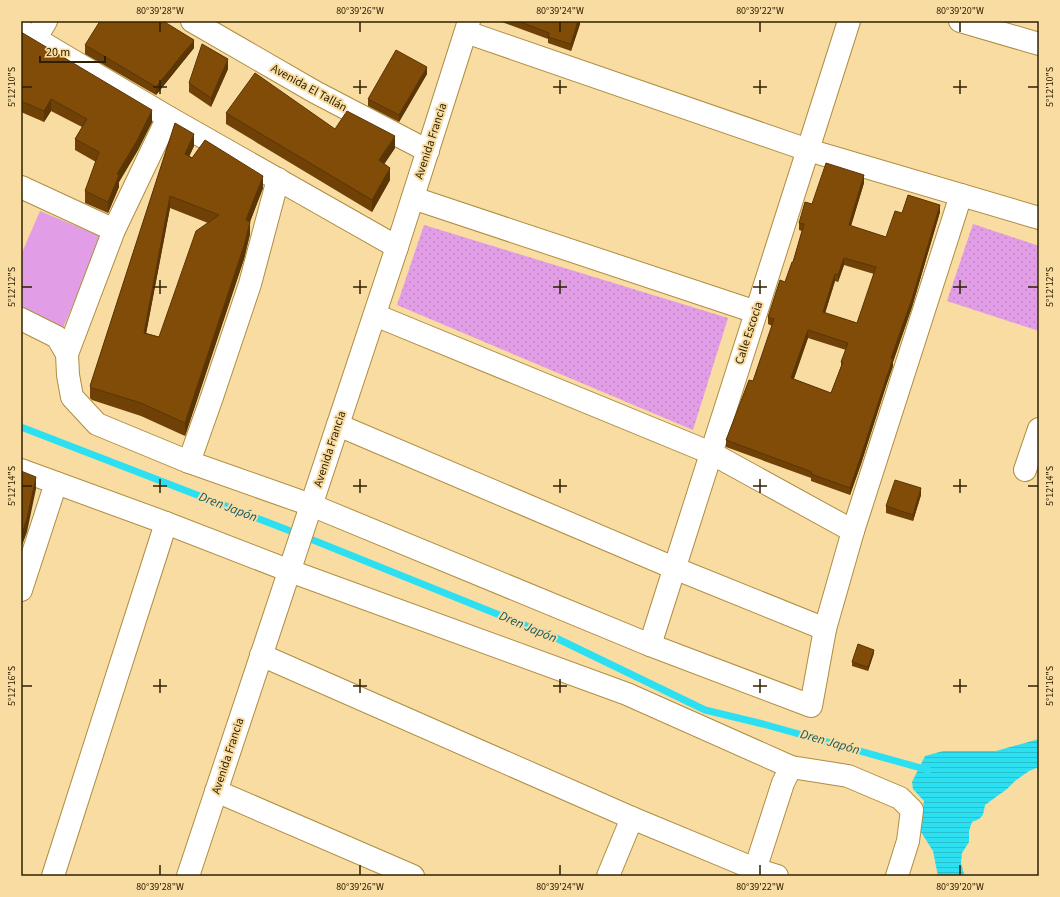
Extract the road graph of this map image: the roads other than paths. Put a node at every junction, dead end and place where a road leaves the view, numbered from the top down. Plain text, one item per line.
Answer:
1 (192, 21) edge
2 (849, 21) edge
3 (960, 21) edge
4 (468, 27) edge
5 (34, 30) edge
6 (1039, 44) edge
7 (168, 117) junction
8 (808, 150) junction
9 (428, 151) junction
10 (278, 179) junction
11 (21, 187) edge
12 (961, 195) junction
13 (413, 198) junction
14 (1039, 218) edge
15 (114, 230) junction
16 (397, 247) junction
17 (756, 312) junction
18 (375, 314) junction
19 (21, 319) edge
20 (67, 354) junction
21 (338, 425) junction
22 (1039, 429) edge
23 (711, 453) junction
24 (189, 462) junction
25 (21, 470) edge
26 (1025, 470) dead end
27 (56, 483) junction
28 (310, 510) junction
29 (166, 523) junction
30 (853, 531) junction
31 (292, 563) junction
32 (674, 568) junction
33 (21, 590) edge
34 (825, 630) junction
35 (650, 645) junction
36 (262, 655) junction
37 (791, 767) junction
38 (216, 791) junction
39 (632, 818) junction
40 (754, 872) edge
41 (53, 876) edge
42 (188, 876) edge
43 (413, 876) edge
44 (608, 876) edge
45 (777, 876) edge
46 (897, 876) edge

1 - 9 street, Avenida El Tallán
2 - 8 street, Calle Escocia
3 - 6 street
4 - 8 street
4 - 9 street, Avenida Francia
5 - 7 street
7 - 10 street
7 - 15 street
8 - 12 street
8 - 17 street, Calle Escocia
9 - 13 street, Avenida Francia
10 - 16 street
10 - 24 street
11 - 15 street
12 - 14 street
12 - 30 street
13 - 16 street, Avenida Francia
13 - 17 street
15 - 20 street
16 - 18 street, Avenida Francia
17 - 23 street, Calle Escocia
18 - 21 street, Avenida Francia
18 - 23 street
19 - 20 street
20 - 24 street
21 - 28 street, Avenida Francia
21 - 32 street
22 - 26 street
23 - 30 street
23 - 32 street, Calle Escocia
24 - 28 street
25 - 27 street
27 - 29 street
27 - 33 street
28 - 31 street, Avenida Francia
28 - 35 street
29 - 31 street
29 - 41 street
30 - 34 street
31 - 36 street, Avenida Francia
31 - 37 street
32 - 34 street
32 - 35 street, Calle Escocia
34 - 35 street
36 - 38 street, Avenida Francia
36 - 39 street
37 - 40 street
37 - 46 street
38 - 42 street, Avenida Francia
38 - 43 street
39 - 40 street
39 - 44 street
40 - 45 street

